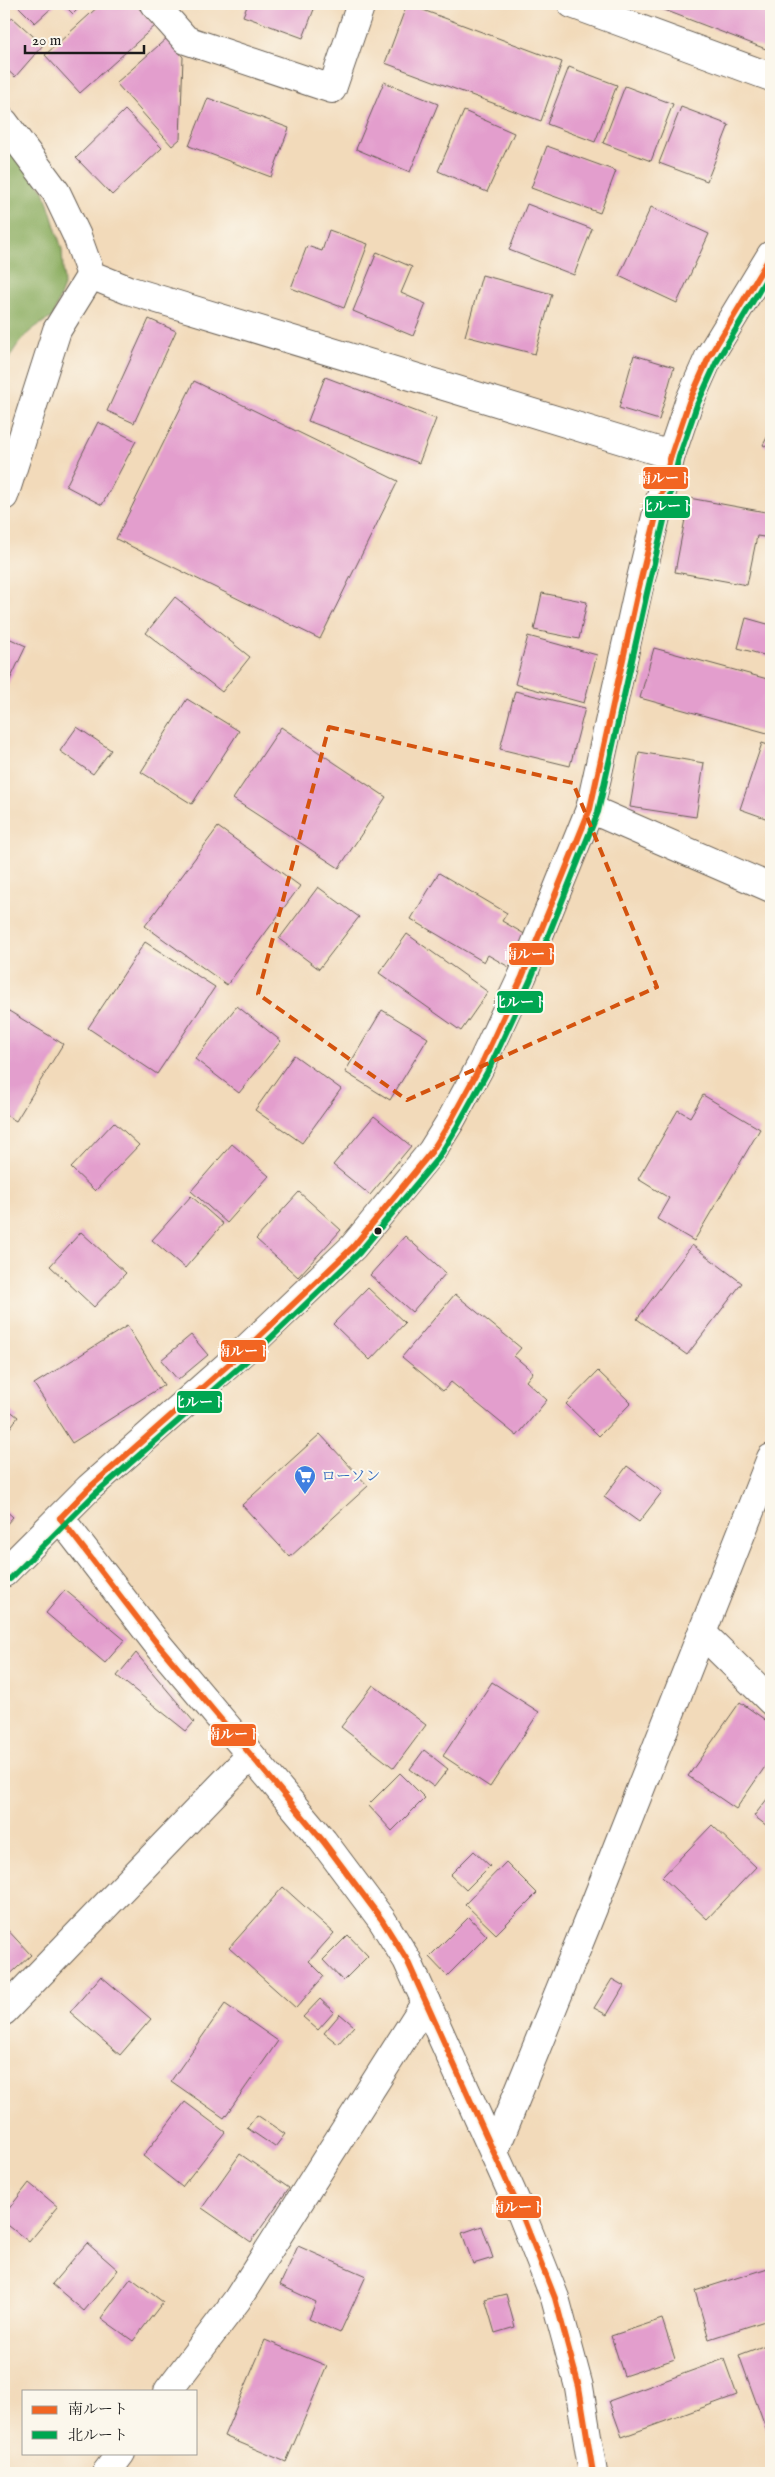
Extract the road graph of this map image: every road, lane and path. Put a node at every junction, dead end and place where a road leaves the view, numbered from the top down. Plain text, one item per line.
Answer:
1 (154, 4) edge
2 (361, 4) edge
3 (572, 4) edge
4 (771, 77) edge
5 (4, 122) edge
6 (771, 255) edge
7 (91, 275) junction
8 (671, 455) junction
9 (4, 496) edge
10 (590, 809) junction
11 (771, 888) edge
12 (771, 1458) edge
13 (60, 1518) junction
14 (4, 1573) edge
15 (702, 1633) junction
16 (771, 1701) edge
17 (250, 1756) junction
18 (426, 2002) junction
19 (4, 2011) edge
20 (494, 2152) junction
21 (169, 2390) edge
22 (120, 2454) edge
23 (106, 2473) edge
24 (593, 2473) edge

1 - 2 street
3 - 4 street
5 - 7 street
6 - 8 street
7 - 8 street
7 - 9 street
8 - 10 street
10 - 11 street
10 - 13 street
12 - 15 street
13 - 14 street
13 - 17 street
15 - 16 street
15 - 20 street
17 - 18 street
17 - 19 street
18 - 20 street
18 - 21 street
20 - 24 street
22 - 23 street

